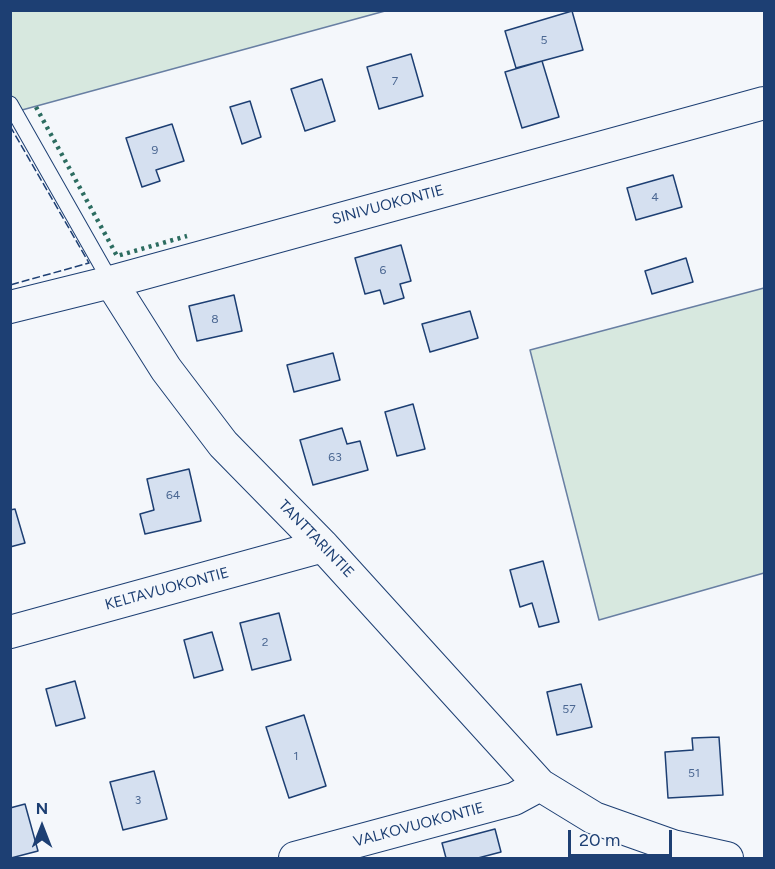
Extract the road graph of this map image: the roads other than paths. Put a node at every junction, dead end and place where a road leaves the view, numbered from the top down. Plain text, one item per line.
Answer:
1 (765, 103) edge
2 (10, 104) edge
3 (111, 282) junction
4 (10, 307) edge
5 (323, 546) junction
6 (10, 632) edge
7 (540, 785) junction
8 (295, 858) edge
9 (727, 858) edge

1 - 3 street, SINIVUOKONTIE
2 - 3 lane, TANTTARINTIE
3 - 4 street, SINIVUOKONTIE
3 - 5 street, TANTTARINTIE
5 - 6 street, KELTAVUOKONTIE
5 - 7 street, TANTTARINTIE
7 - 8 street, VALKOVUOKONTIE
7 - 9 street, TANTTARINTIE

